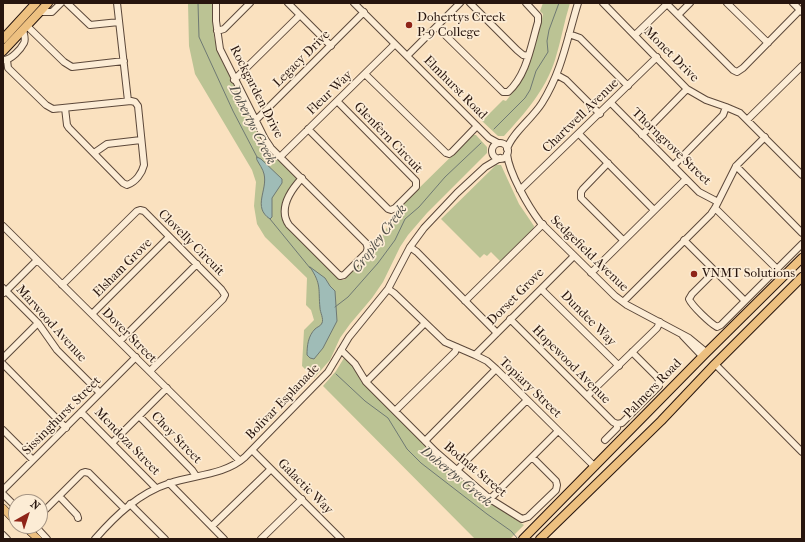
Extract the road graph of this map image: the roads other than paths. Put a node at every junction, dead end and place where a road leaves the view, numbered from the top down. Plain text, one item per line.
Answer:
1 (36, 3) edge
2 (48, 3) edge
3 (61, 3) edge
4 (67, 3) edge
5 (117, 3) edge
6 (216, 3) edge
7 (250, 3) edge
8 (288, 3) edge
9 (354, 3) edge
10 (460, 3) edge
11 (470, 3) edge
12 (526, 3) edge
13 (581, 3) edge
14 (603, 3) edge
15 (690, 3) edge
16 (727, 3) edge
17 (793, 3) edge
18 (666, 4) edge
19 (577, 6) edge
20 (801, 11) edge
21 (40, 12) junction
22 (364, 12) junction
23 (300, 15) junction
24 (678, 15) junction
25 (119, 22) junction
26 (437, 26) junction
27 (25, 28) junction
28 (217, 31) junction
29 (569, 34) junction
30 (635, 35) junction
31 (5, 39) edge
32 (395, 44) junction
33 (768, 44) junction
34 (330, 46) junction
35 (3, 51) edge
36 (408, 56) junction
37 (528, 56) junction
38 (657, 58) junction
39 (5, 60) edge
40 (124, 61) junction
41 (802, 66) edge
42 (365, 74) junction
43 (557, 75) junction
44 (234, 80) junction
45 (628, 86) junction
46 (687, 89) junction
47 (128, 101) junction
48 (337, 101) junction
49 (611, 103) junction
50 (726, 107) junction
51 (65, 108) junction
52 (600, 114) junction
53 (256, 120) junction
54 (747, 120) junction
55 (477, 126) junction
56 (308, 129) junction
57 (579, 134) junction
58 (642, 135) junction
59 (765, 137) junction
60 (489, 138) junction
61 (512, 138) junction
62 (142, 140) junction
63 (499, 143) junction
64 (492, 150) junction
65 (507, 151) junction
66 (94, 153) junction
67 (280, 157) junction
68 (500, 158) junction
69 (608, 163) junction
70 (509, 165) junction
71 (673, 166) junction
72 (736, 166) junction
73 (485, 167) junction
74 (802, 175) edge
75 (302, 178) junction
76 (686, 179) junction
77 (520, 190) junction
78 (718, 202) junction
79 (715, 208) junction
80 (654, 210) junction
81 (543, 224) junction
82 (3, 226) edge
83 (802, 233) edge
84 (169, 237) junction
85 (623, 240) junction
86 (684, 240) junction
87 (802, 244) edge
88 (410, 247) junction
89 (574, 256) junction
90 (802, 258) edge
91 (37, 260) junction
92 (197, 264) junction
93 (777, 269) junction
94 (715, 271) junction
95 (590, 273) junction
96 (802, 277) edge
97 (62, 285) junction
98 (388, 289) junction
99 (541, 289) junction
100 (4, 291) edge
101 (465, 301) junction
102 (745, 301) junction
103 (623, 302) junction
104 (92, 314) junction
105 (510, 320) junction
106 (660, 322) junction
107 (38, 323) junction
108 (425, 323) junction
109 (497, 333) junction
110 (120, 341) junction
111 (457, 347) junction
112 (341, 350) junction
113 (632, 352) junction
114 (704, 354) junction
115 (475, 355) junction
116 (136, 357) junction
117 (3, 358) edge
118 (3, 364) edge
119 (715, 364) junction
120 (619, 366) junction
121 (496, 369) junction
122 (150, 371) junction
123 (366, 382) junction
124 (167, 388) junction
125 (100, 393) junction
126 (587, 396) junction
127 (527, 400) junction
128 (395, 411) junction
129 (81, 412) junction
130 (139, 416) junction
131 (617, 424) junction
132 (66, 428) junction
133 (3, 430) edge
134 (558, 431) junction
135 (605, 440) dead end
136 (425, 441) junction
137 (112, 444) junction
138 (252, 450) junction
139 (802, 452) edge
140 (532, 457) junction
141 (33, 460) junction
142 (240, 461) junction
143 (594, 466) junction
144 (271, 469) junction
145 (457, 470) junction
146 (196, 476) junction
147 (169, 483) junction
148 (156, 488) junction
149 (3, 490) edge
150 (58, 496) junction
151 (302, 499) junction
152 (490, 499) junction
153 (130, 504) junction
154 (48, 507) edge
155 (125, 509) junction
156 (78, 518) dead end
157 (212, 526) junction
158 (3, 534) edge
159 (100, 534) junction
160 (541, 538) edge
161 (7, 539) edge
162 (95, 539) edge
163 (104, 539) edge
164 (165, 539) edge
165 (224, 539) edge
166 (262, 539) edge
167 (341, 539) edge
168 (523, 539) edge

1 - 31 highway
2 - 21 highway
3 - 21 street
4 - 25 street
5 - 25 street
6 - 28 street, Rockgarden Drive
7 - 28 street
8 - 23 street
9 - 22 street, Elmhurst Road
10 - 26 street
11 - 37 street
12 - 37 street
13 - 19 street
14 - 30 street, Monet Drive
15 - 24 street
16 - 33 street
17 - 20 street
18 - 24 street
18 - 30 street
19 - 29 street
20 - 33 street
21 - 27 highway
22 - 32 street, Elmhurst Road
22 - 34 street, Legacy Drive
23 - 34 street
23 - 44 street
24 - 33 street
25 - 40 street
26 - 36 street
26 - 37 street
27 - 31 highway
27 - 39 street
27 - 40 street
28 - 44 street, Rockgarden Drive
29 - 43 street
29 - 45 street
30 - 38 street, Monet Drive
31 - 35 highway
32 - 36 street, Elmhurst Road
32 - 42 street, Fleur Way
34 - 53 street, Legacy Drive
36 - 55 street, Elmhurst Road
38 - 45 street, Chartwell Avenue
38 - 46 street, Monet Drive
39 - 51 street
40 - 47 street
41 - 54 street
42 - 48 street, Fleur Way
42 - 55 street
43 - 52 street
43 - 61 street
44 - 53 street, Rockgarden Drive
45 - 49 street, Chartwell Avenue
46 - 50 street, Monet Drive
46 - 58 street
47 - 51 street
47 - 62 street
48 - 56 street, Fleur Way
48 - 56 street, Glenfern Circuit
49 - 52 street, Chartwell Avenue
49 - 58 street, Thorngrove Street
50 - 54 street, Monet Drive
50 - 71 street
51 - 66 street
52 - 57 street, Chartwell Avenue
53 - 67 street, Rockgarden Drive
54 - 59 street, Monet Drive
55 - 60 street, Elmhurst Road
56 - 67 street, Fleur Way
57 - 69 street
57 - 77 street, Chartwell Avenue
58 - 71 street, Thorngrove Street
59 - 72 street
59 - 74 street, Monet Drive
60 - 63 street, Elmhurst Road
60 - 64 street, Elmhurst Road
61 - 63 street
61 - 65 street
62 - 66 street
62 - 66 street
63 - 64 street
63 - 65 street
64 - 68 street
64 - 73 street, Bolivar Esplanade
65 - 68 street
65 - 70 street, Sedgefield Avenue
67 - 75 street, Rockgarden Drive
68 - 70 street, Sedgefield Avenue
68 - 73 street, Bolivar Esplanade
69 - 80 street
69 - 85 street
70 - 77 street, Sedgefield Avenue
71 - 76 street, Thorngrove Street
72 - 78 street
72 - 83 street
73 - 88 street, Bolivar Esplanade
75 - 75 street, Rockgarden Drive
76 - 78 street, Thorngrove Street
76 - 80 street
77 - 81 street, Sedgefield Avenue
78 - 79 street
79 - 86 street
79 - 93 street
80 - 85 street
81 - 89 street, Sedgefield Avenue
81 - 101 street
82 - 91 street, Dover Street
84 - 92 street, Clovelly Circuit
84 - 97 street, Clovelly Circuit
84 - 104 street, Elsham Grove
85 - 95 street
86 - 94 street
86 - 103 street
87 - 93 street
88 - 98 street, Bolivar Esplanade
88 - 101 street
89 - 95 street, Sedgefield Avenue
89 - 99 street, Dorset Grove
90 - 114 highway, Palmers Road
91 - 97 street, Dover Street
91 - 100 street
92 - 110 street
92 - 122 street, Clovelly Circuit
93 - 102 street
94 - 102 street
94 - 102 street
95 - 103 street, Sedgefield Avenue
96 - 119 highway, Palmers Road
97 - 104 street, Dover Street
98 - 108 street, Topiary Street
98 - 112 street, Bolivar Esplanade
99 - 105 street, Dorset Grove
99 - 120 street, Dundee Way
100 - 107 street, Marwood Avenue
101 - 109 street
103 - 106 street, Sedgefield Avenue
104 - 110 street, Dover Street
105 - 109 street, Dorset Grove
105 - 126 street, Hopewood Avenue
106 - 113 street
106 - 114 street, Sedgefield Avenue
107 - 117 street
107 - 125 street, Marwood Avenue
108 - 111 street, Topiary Street
108 - 123 street
109 - 115 street, Dorset Grove
110 - 116 street, Dover Street
111 - 115 street, Topiary Street
111 - 128 street
112 - 123 street, Bodnat Street
112 - 138 street, Bolivar Esplanade
113 - 120 street
113 - 131 street
114 - 119 highway
114 - 143 highway, Palmers Road
115 - 121 street, Topiary Street
116 - 122 street, Dover Street
116 - 125 street, Sissinghurst Street
118 - 132 street
119 - 139 street
119 - 160 highway, Palmers Road
120 - 126 street
121 - 127 street, Topiary Street
121 - 136 street
122 - 124 street, Dover Street
123 - 128 street, Bodnat Street
124 - 130 street
124 - 142 street, Dover Street
125 - 129 street, Sissinghurst Street
126 - 131 street, Hopewood Avenue
127 - 134 street, Topiary Street
127 - 145 street
128 - 136 street, Bodnat Street
129 - 132 street, Sissinghurst Street
129 - 137 street, Mendoza Street
130 - 137 street
130 - 146 street, Choy Street
131 - 135 street
132 - 141 street, Sissinghurst Street
133 - 141 street
134 - 140 street
134 - 143 street, Topiary Street
136 - 145 street, Bodnat Street
137 - 148 street, Mendoza Street
138 - 142 street, Bolivar Esplanade
138 - 144 street, Galactic Way
140 - 152 street
140 - 152 street, Bodnat Street
141 - 149 street, Sissinghurst Street
142 - 146 street, Bolivar Esplanade
143 - 168 highway, Palmers Road
144 - 151 street, Galactic Way
144 - 157 street
145 - 152 street, Bodnat Street
146 - 147 street, Bolivar Esplanade
147 - 148 street, Bolivar Esplanade
147 - 157 street
148 - 153 street, Bolivar Esplanade
150 - 154 street
150 - 155 street
150 - 156 street
151 - 166 street
151 - 167 street, Galactic Way
153 - 155 street, Bolivar Esplanade
153 - 164 street
155 - 159 street, Bolivar Esplanade
157 - 165 street
158 - 161 street
159 - 162 street, Bolivar Esplanade
159 - 163 street

